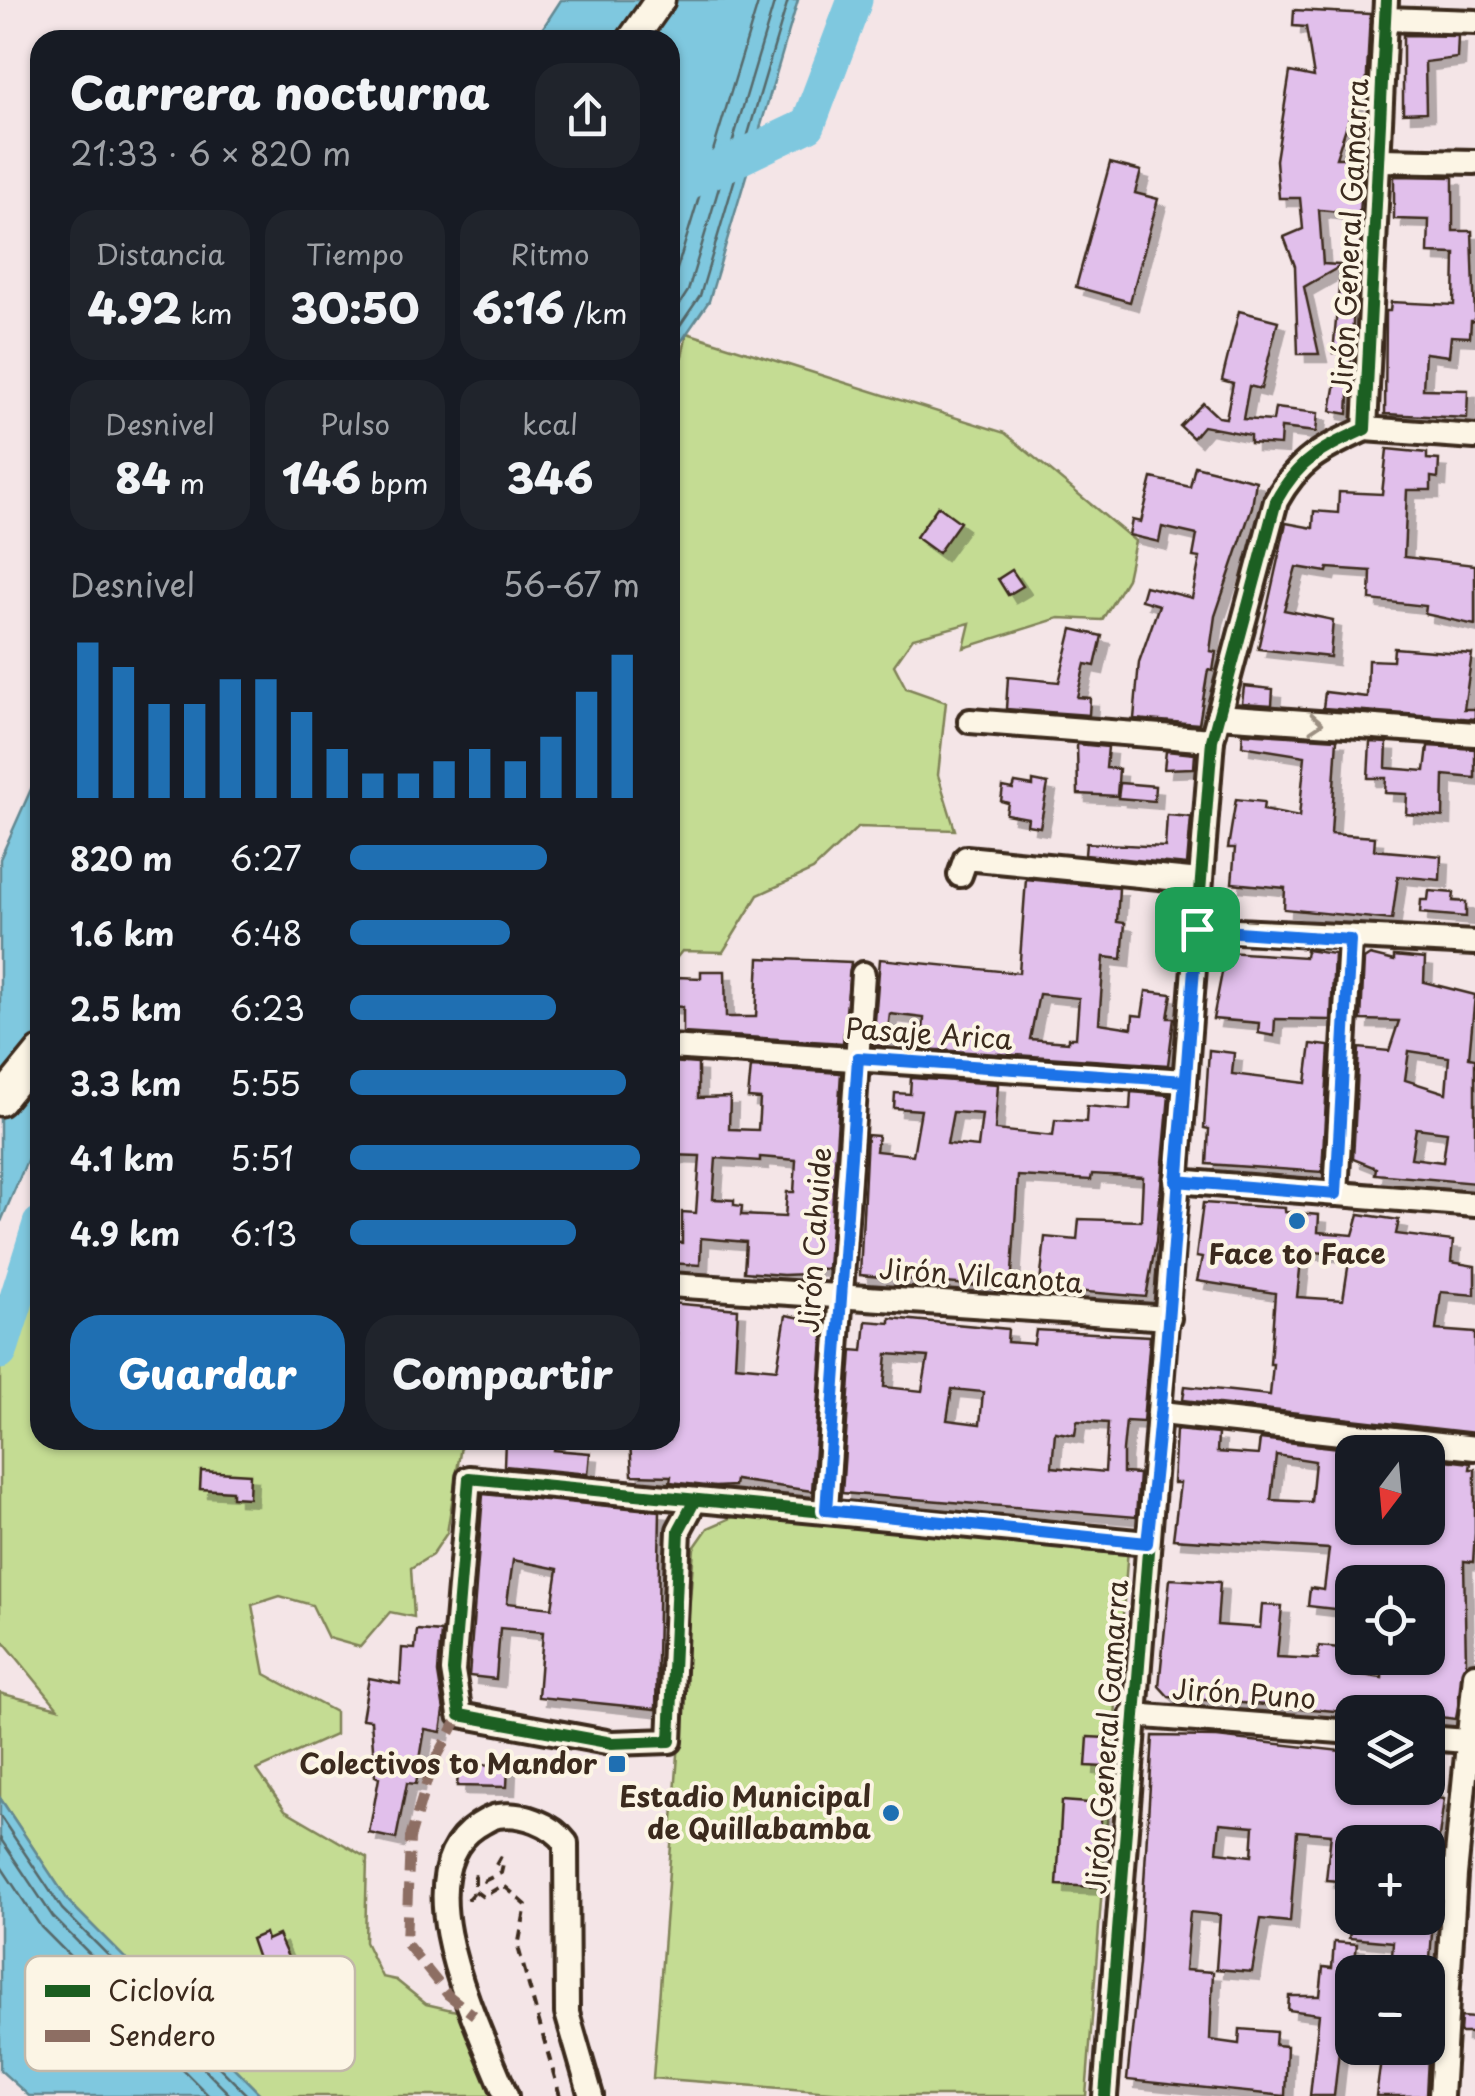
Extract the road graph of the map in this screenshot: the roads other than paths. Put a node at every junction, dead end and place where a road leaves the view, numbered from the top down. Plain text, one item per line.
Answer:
1 (660, 0) edge
2 (1386, 10) edge
3 (1475, 22) edge
4 (639, 30) edge
5 (1382, 160) junction
6 (1475, 162) edge
7 (1365, 429) junction
8 (1475, 438) edge
9 (1218, 716) junction
10 (970, 721) dead end
11 (1475, 734) edge
12 (1212, 740) junction
13 (960, 875) dead end
14 (1200, 881) junction
15 (1197, 929) junction
16 (1350, 940) junction
17 (1475, 943) edge
18 (863, 974) dead end
19 (680, 1048) edge
20 (858, 1058) junction
21 (30, 1064) edge
22 (1185, 1081) junction
23 (0, 1101) edge
24 (1176, 1181) junction
25 (1336, 1194) junction
26 (1475, 1205) edge
27 (680, 1286) edge
28 (842, 1297) junction
29 (1169, 1318) junction
30 (1162, 1413) junction
31 (1475, 1448) edge
32 (695, 1500) junction
33 (826, 1510) junction
34 (1147, 1543) junction
35 (1475, 1675) edge
36 (1132, 1715) junction
37 (1335, 1731) edge
38 (1445, 1739) edge
39 (1466, 1741) junction
40 (1465, 1876) edge
41 (506, 2096) edge
42 (591, 2096) edge
43 (1105, 2096) edge
44 (1441, 2096) edge

1 - 4 main road
2 - 3 street
2 - 5 street, Jirón General Gamarra
5 - 6 street
5 - 7 street, Jirón General Gamarra
7 - 8 street
7 - 9 street, Jirón General Gamarra
9 -> 11 street
9 - 12 street, Jirón General Gamarra
10 - 12 street
12 - 14 street, Jirón General Gamarra
13 - 14 street
14 - 15 street, Jirón General Gamarra
15 - 16 street
15 - 22 street, Jirón General Gamarra
16 - 17 street
16 - 25 street
18 - 20 street, Jirón Cahuide
19 - 20 street, Pasaje Arica
20 - 22 street, Pasaje Arica
20 - 28 street, Jirón Cahuide
21 - 23 main road
22 - 24 street, Jirón General Gamarra
24 - 25 street
24 - 29 street, Jirón General Gamarra
25 - 26 street
27 - 28 street, Jirón Vilcanota
28 - 29 street, Jirón Vilcanota
28 - 33 street, Jirón Cahuide
29 - 30 street, Jirón General Gamarra
30 - 31 street
30 - 34 street, Jirón General Gamarra
32 - 32 street
32 - 33 street
33 - 34 street
34 - 36 street, Jirón General Gamarra
35 - 39 street
36 - 37 street, Jirón Puno
36 - 43 street, Jirón General Gamarra
38 - 39 street
39 - 40 street
40 - 44 street
41 - 42 street

